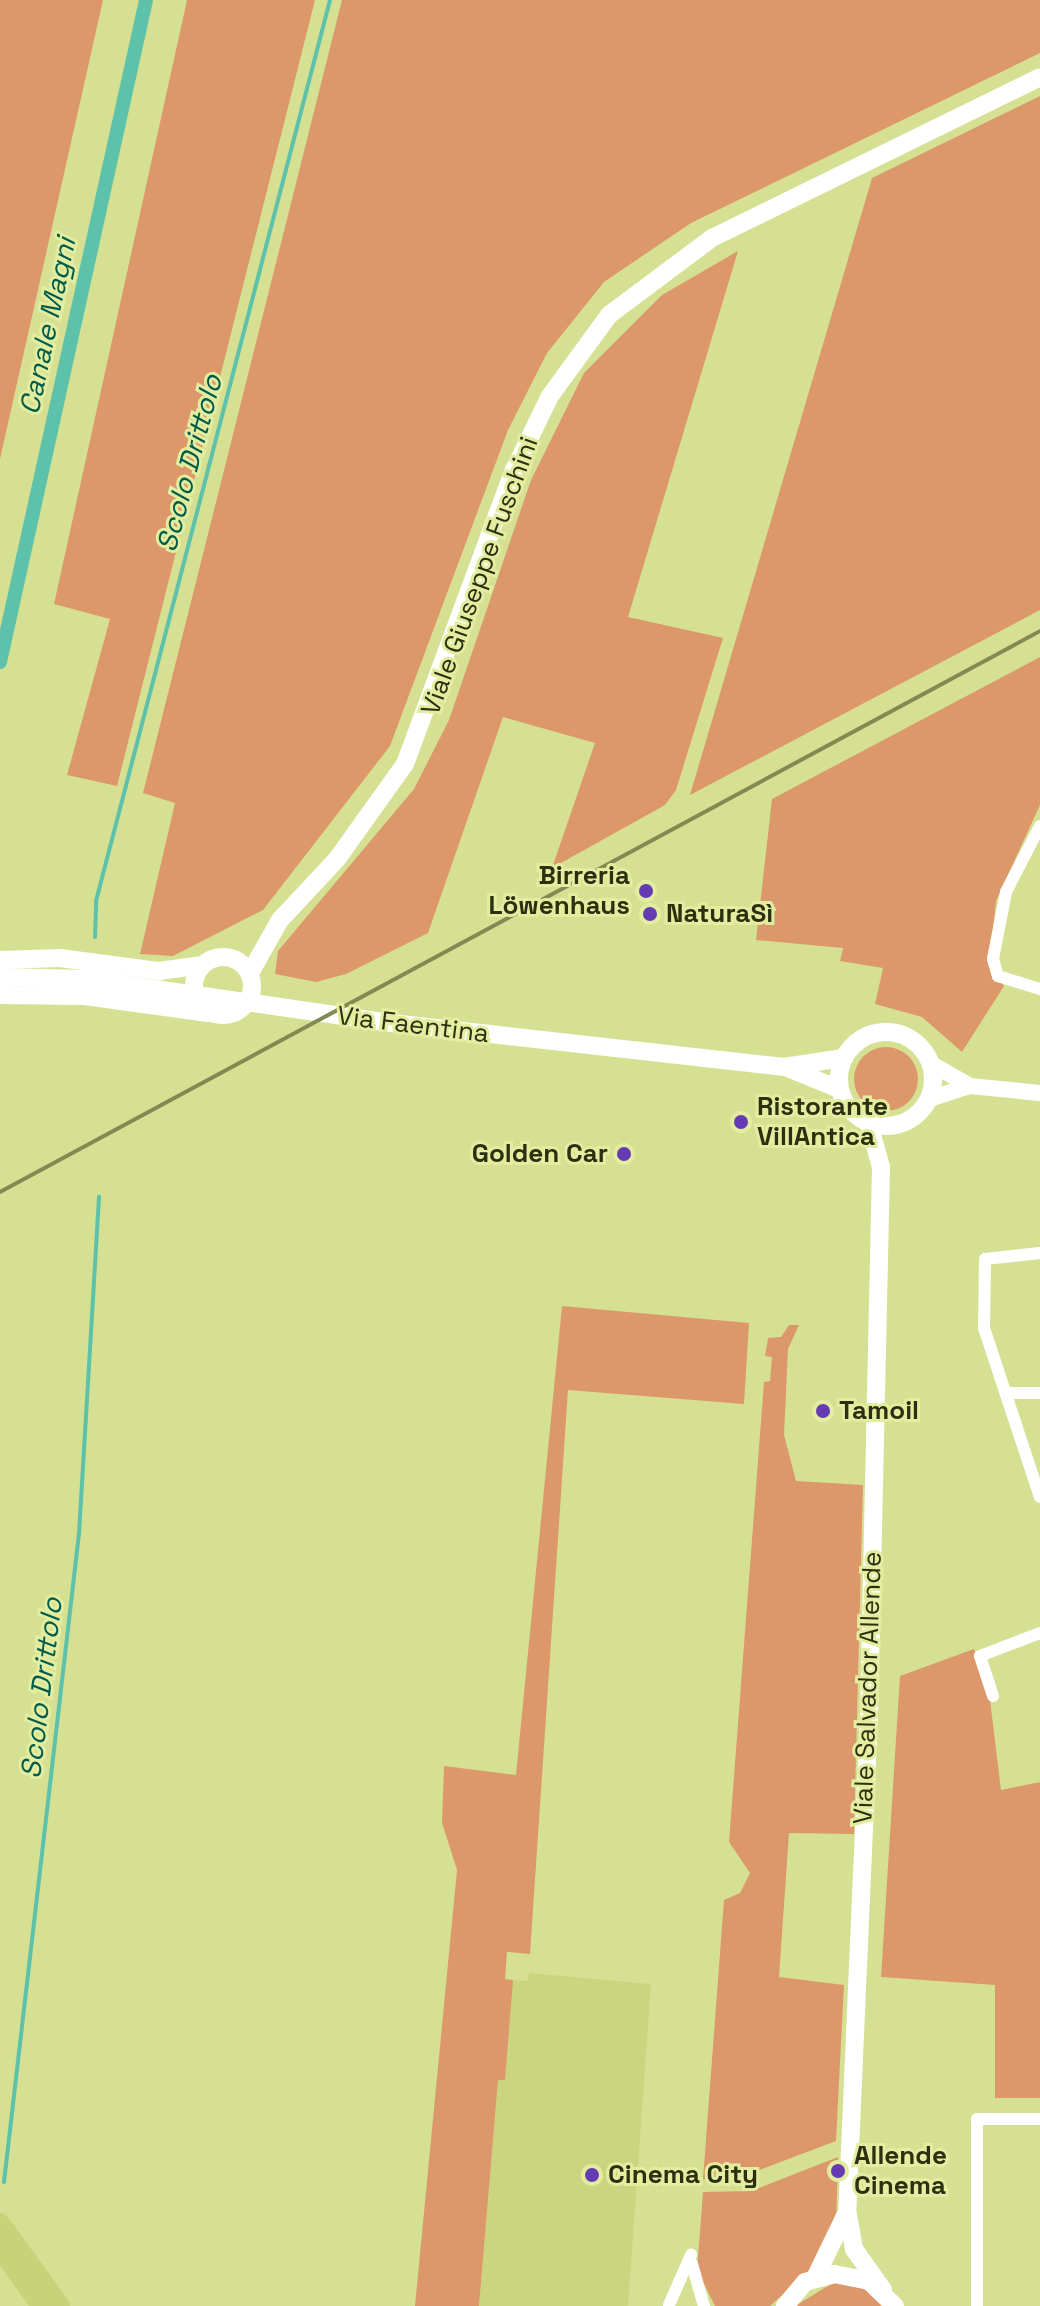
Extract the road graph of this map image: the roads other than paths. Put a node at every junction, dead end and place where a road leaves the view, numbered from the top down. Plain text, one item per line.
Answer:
1 (1040, 77) edge
2 (1040, 826) edge
3 (280, 920) junction
4 (224, 956) junction
5 (0, 960) edge
6 (203, 965) junction
7 (250, 973) junction
8 (0, 979) edge
9 (1040, 989) edge
10 (0, 995) edge
11 (208, 1013) junction
12 (843, 1058) junction
13 (930, 1063) junction
14 (784, 1067) junction
15 (970, 1086) junction
16 (839, 1089) junction
17 (1040, 1093) edge
18 (929, 1099) junction
19 (869, 1124) junction
20 (901, 1124) junction
21 (881, 1167) junction
22 (1040, 1253) edge
23 (1007, 1393) junction
24 (1040, 1393) edge
25 (1040, 1497) edge
26 (1040, 1633) edge
27 (993, 1696) dead end
28 (1040, 2119) edge
29 (847, 2209) junction
30 (0, 2223) edge
31 (0, 2248) edge
32 (816, 2276) junction
33 (892, 2302) edge
34 (784, 2304) edge
35 (668, 2305) edge
36 (41, 2306) edge
37 (60, 2306) edge
38 (704, 2306) edge
39 (977, 2306) edge

1 - 3 main road, Viale Giuseppe Fuschini
2 - 9 street
3 - 4 main road, Viale Giuseppe Fuschini
3 - 7 main road, Viale Giuseppe Fuschini
4 - 6 main road
4 - 7 main road
5 - 6 main road
6 - 11 main road
7 - 11 main road
8 - 14 main road, Via Faentina
10 - 11 main road
12 - 13 main road
12 - 14 main road, Via Faentina
12 - 16 main road
13 - 15 street
13 - 18 main road
14 - 16 main road, Via Faentina
15 - 17 street
15 - 18 street
16 - 19 main road
18 - 20 main road
19 - 20 main road
19 - 21 main road, Viale Salvador Allende
20 - 21 main road, Viale Salvador Allende
21 - 29 main road, Viale Salvador Allende
22 - 23 street
23 - 24 street
23 - 25 street
26 - 27 street
28 - 39 street
29 - 32 main road, Viale Salvador Allende
29 - 33 main road, Viale Salvador Allende
30 - 37 highway
31 - 36 highway
32 - 33 main road
32 - 34 main road, Viale Salvador Allende
35 - 38 street
35 - 38 street

